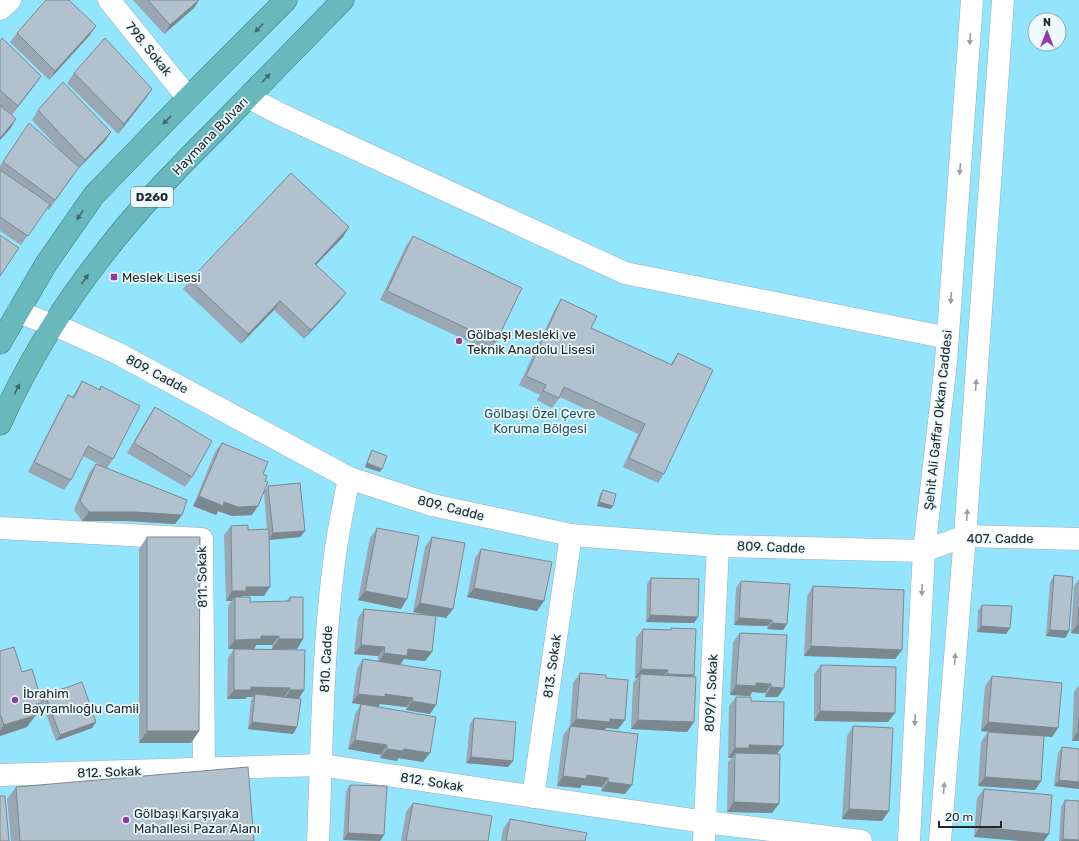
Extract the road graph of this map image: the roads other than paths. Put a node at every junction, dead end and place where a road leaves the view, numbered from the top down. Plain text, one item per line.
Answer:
1 (10, 0) edge
2 (109, 0) edge
3 (286, 0) edge
4 (343, 0) edge
5 (972, 0) edge
6 (1003, 0) edge
7 (0, 9) edge
8 (248, 97) junction
9 (188, 98) junction
10 (18, 312) junction
11 (53, 324) junction
12 (948, 338) junction
13 (0, 343) edge
14 (0, 424) edge
15 (349, 478) junction
16 (0, 528) edge
17 (571, 535) junction
18 (965, 536) junction
19 (1079, 539) edge
20 (718, 546) junction
21 (924, 551) junction
22 (322, 765) junction
23 (204, 769) junction
24 (0, 775) edge
25 (533, 797) junction
26 (704, 832) edge
27 (318, 841) edge
28 (861, 841) edge
29 (909, 841) edge
30 (940, 841) edge

1 - 7 street
2 - 9 street, 798. Sokak
3 -> 9 highway
8 -> 4 highway, Haymana Bulvarı / D260
5 -> 12 street, Şehit Ali Gaffar Okkan Caddesi
18 -> 6 street
11 -> 8 highway, Haymana Bulvarı / D260
8 - 12 street
9 -> 10 highway
10 - 11 street, 809. Cadde
10 - 13 highway
14 -> 11 highway, Haymana Bulvarı / D260
11 - 15 street, 809. Cadde
12 - 21 street, Şehit Ali Gaffar Okkan Caddesi
15 - 17 street, 809. Cadde
15 - 22 street, 810. Cadde
16 - 23 street, 811. Sokak
17 - 20 street, 809. Cadde
17 - 25 street, 813. Sokak
18 - 19 street, 407. Cadde
18 - 21 street, 407. Cadde
30 -> 18 street
20 - 21 street, 809. Cadde
20 - 26 street, 809/1. Sokak
21 -> 29 street, Şehit Ali Gaffar Okkan Caddesi
22 - 23 street, 812. Sokak
22 - 25 street, 812. Sokak
22 - 27 street, 810. Cadde
23 - 24 street, 812. Sokak
25 - 26 street, 812. Sokak
26 - 28 street, 812. Sokak

